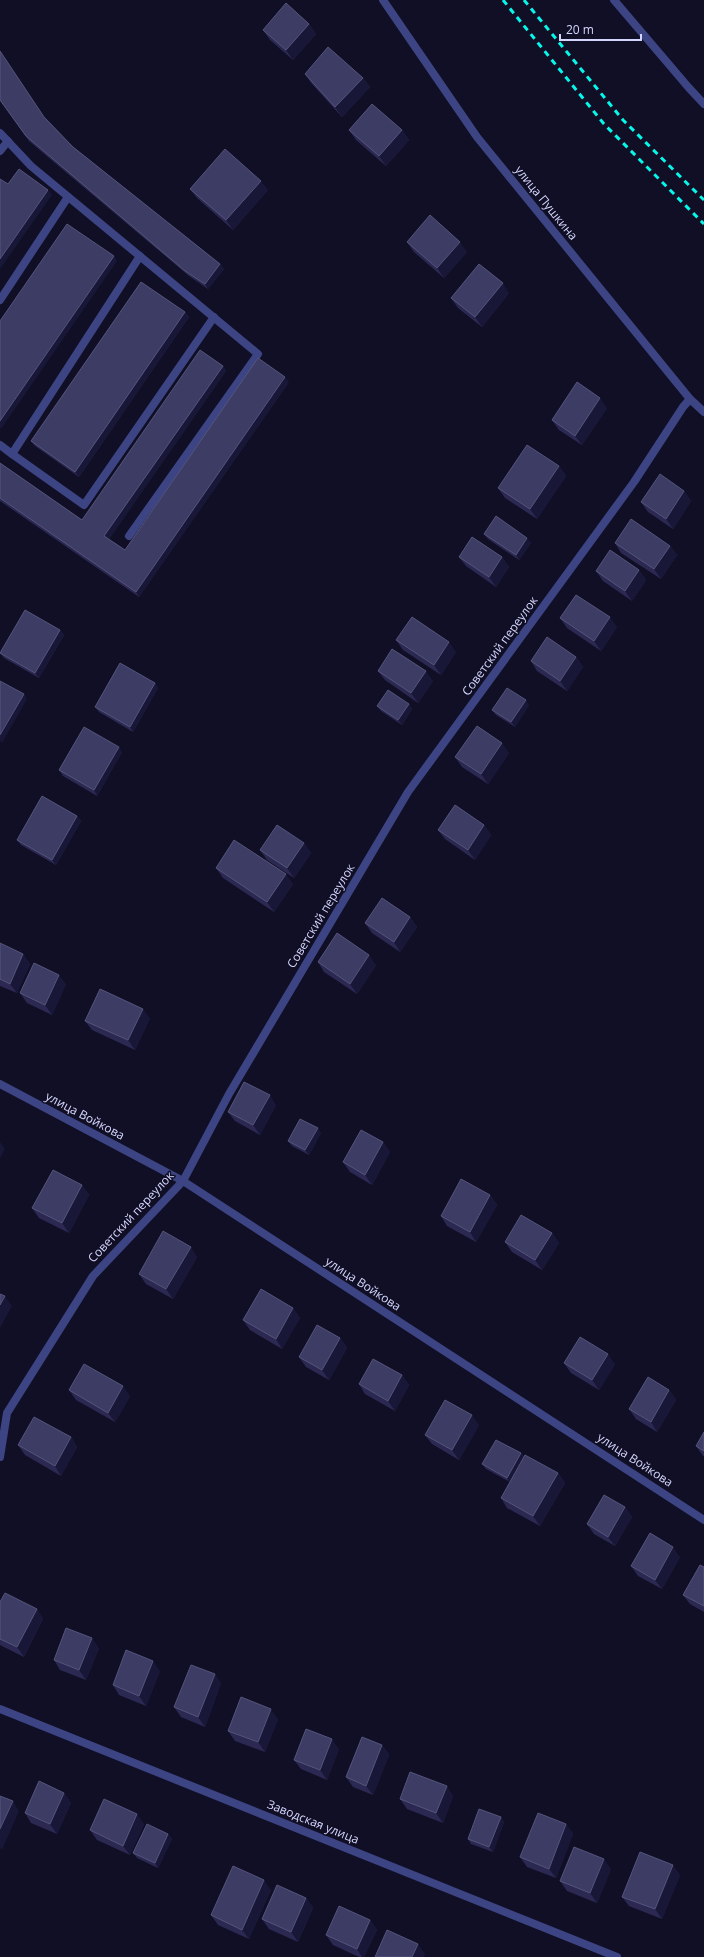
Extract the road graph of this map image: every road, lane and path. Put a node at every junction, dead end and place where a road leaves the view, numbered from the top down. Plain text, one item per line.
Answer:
1 (383, 0) edge
2 (614, 0) edge
3 (704, 104) edge
4 (0, 133) edge
5 (8, 141) junction
6 (0, 151) edge
7 (68, 197) junction
8 (140, 256) junction
9 (0, 300) edge
10 (214, 317) junction
11 (690, 399) junction
12 (704, 412) edge
13 (0, 445) edge
14 (12, 454) junction
15 (128, 536) dead end
16 (0, 1084) edge
17 (183, 1181) junction
18 (0, 1457) edge
19 (704, 1520) edge
20 (0, 1709) edge
21 (617, 1957) edge

1 - 11 street, улица Пушкина
2 - 3 street
4 - 5 street
5 - 6 street
5 - 7 street
7 - 8 street
7 - 9 street
8 - 10 street
8 - 14 street
10 - 14 street
10 - 15 street
11 - 12 street, улица Пушкина
11 - 17 street, Советский переулок
13 - 14 street
16 - 17 street, улица Войкова
17 - 18 street, Советский переулок
17 - 19 street, улица Войкова
20 - 21 street, Заводская улица

